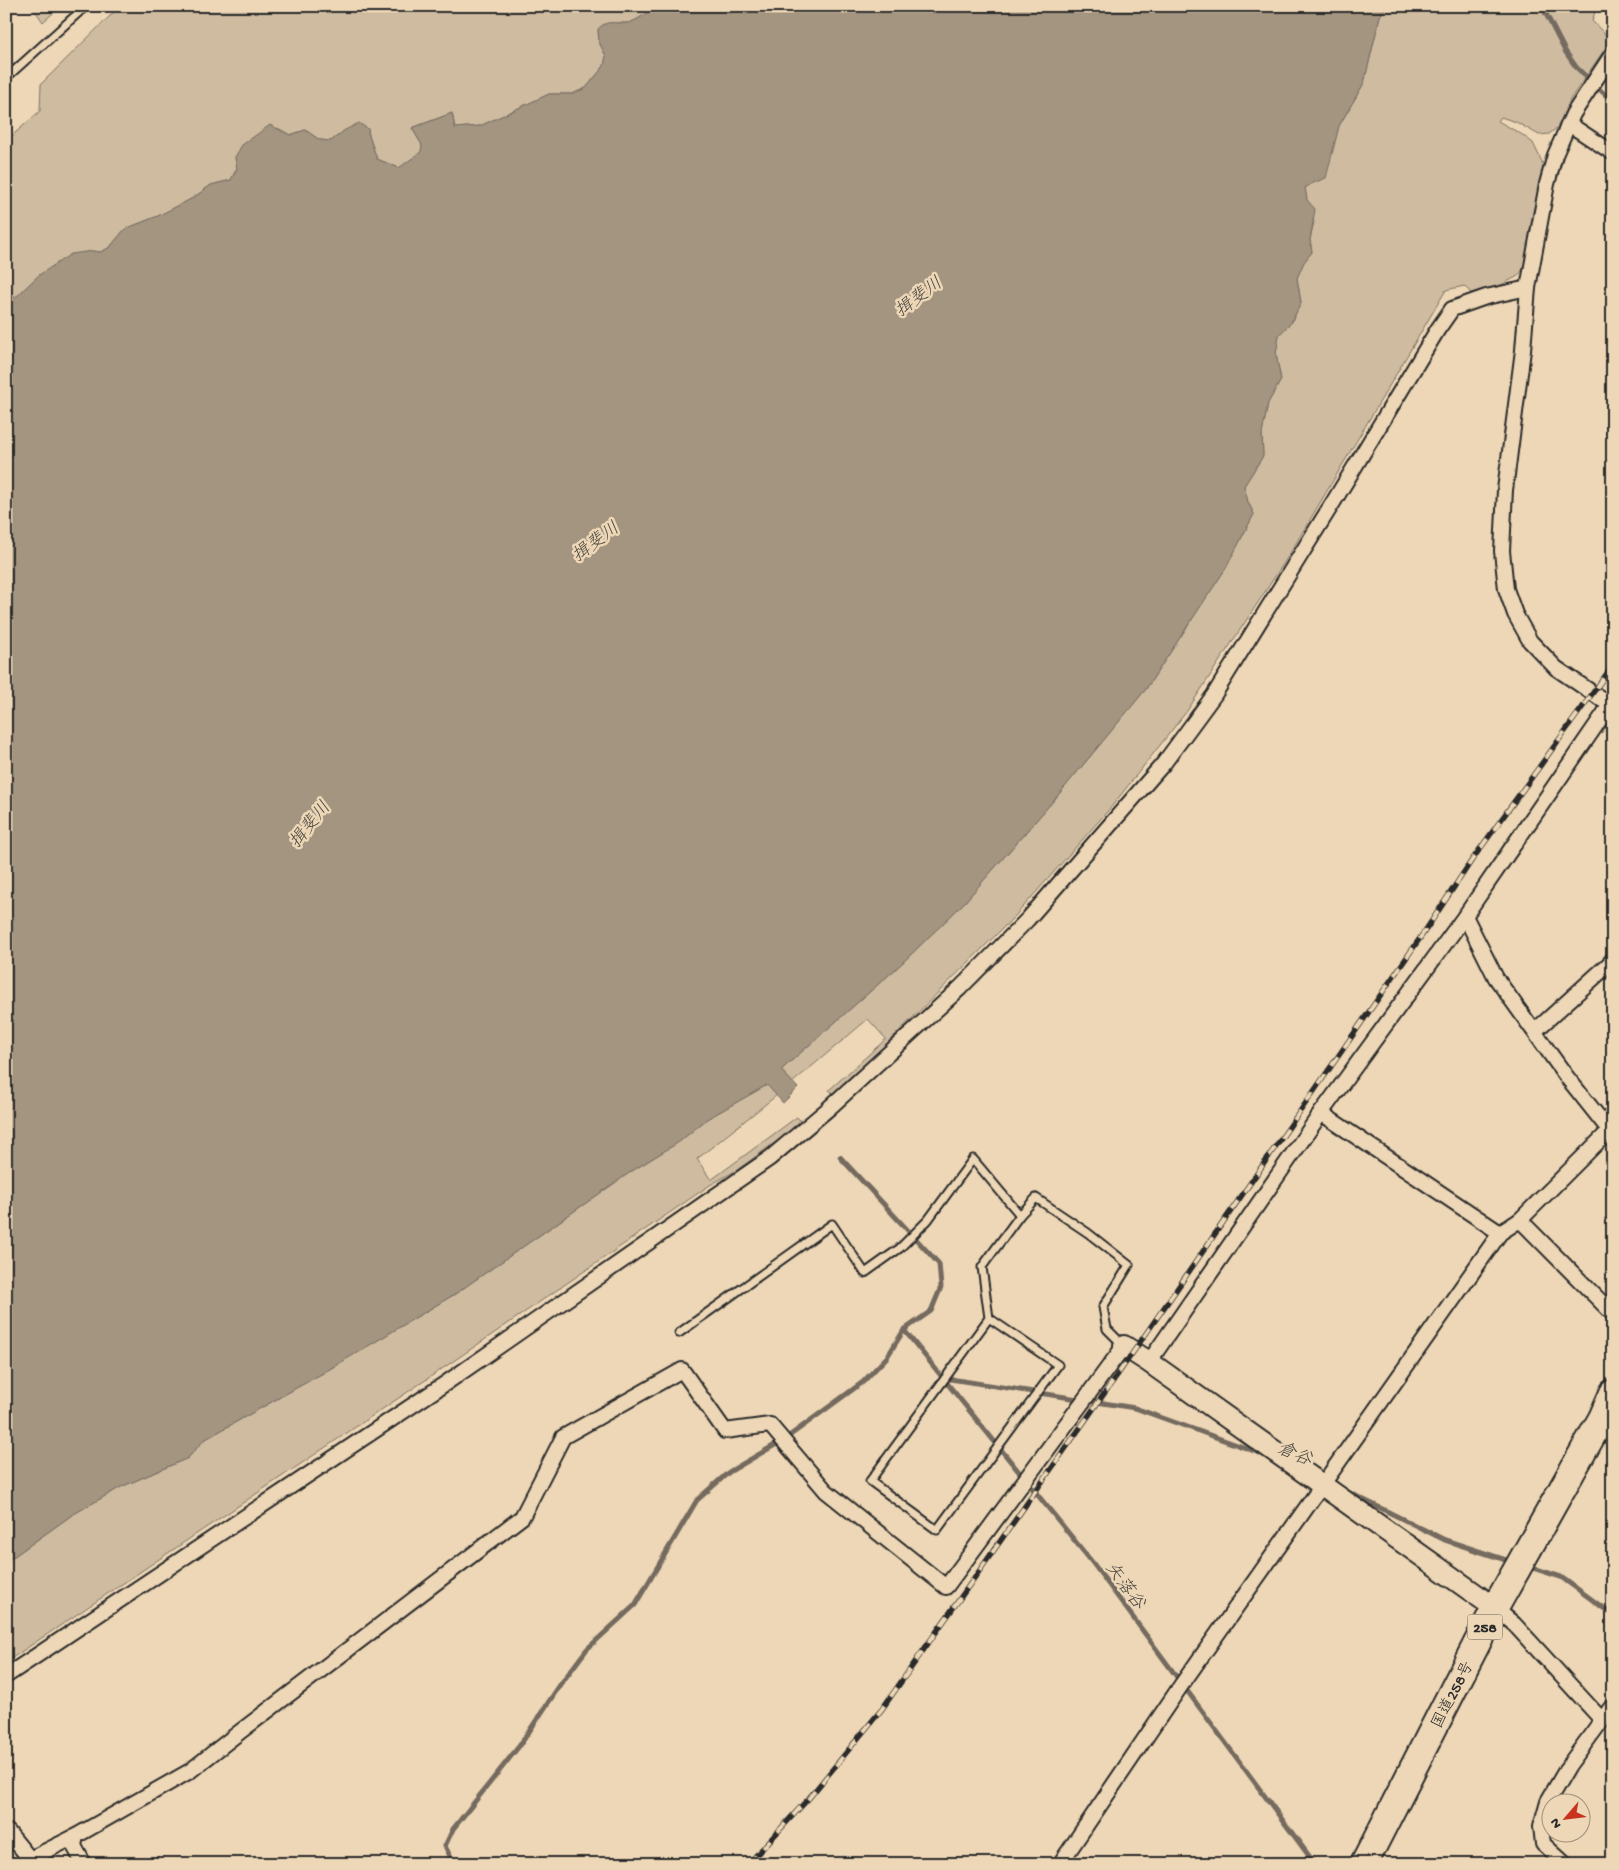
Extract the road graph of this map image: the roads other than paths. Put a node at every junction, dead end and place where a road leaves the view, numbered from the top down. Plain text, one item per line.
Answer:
1 (86, 6) edge
2 (1613, 53) edge
3 (6, 78) edge
4 (1571, 120) junction
5 (1613, 153) edge
6 (1528, 288) junction
7 (1611, 706) edge
8 (1465, 916) junction
9 (1613, 959) edge
10 (1534, 1031) junction
11 (1321, 1113) junction
12 (1611, 1133) edge
13 (1020, 1215) junction
14 (1520, 1220) junction
15 (1500, 1233) junction
16 (1613, 1314) edge
17 (989, 1318) junction
18 (679, 1333) dead end
19 (1124, 1346) junction
20 (1149, 1362) junction
21 (1613, 1393) edge
22 (1607, 1413) edge
23 (1322, 1484) junction
24 (1495, 1608) junction
25 (6, 1676) edge
26 (1613, 1705) edge
27 (1602, 1720) junction
28 (6, 1833) edge
29 (76, 1836) junction
30 (84, 1864) edge
31 (1060, 1864) edge
32 (1364, 1864) edge
33 (1565, 1864) edge

1 - 3 lane
2 - 4 street
4 - 5 street
4 - 6 street
6 - 7 street
6 - 25 street
7 - 8 street
8 - 10 street
8 - 11 street
9 - 10 street
10 - 12 street
11 - 15 street
11 - 20 street
12 - 14 street
13 - 17 lane
13 - 18 lane
13 - 19 lane
14 - 15 street
14 - 16 street
15 - 23 street
17 - 17 lane
19 - 20 street
19 - 29 street
20 - 23 street
21 - 22 highway, 国道258号 / 258
22 - 24 highway, 国道258号 / 258
23 - 24 street
23 - 31 street
24 - 27 street
24 - 32 highway, 国道258号 / 258
26 - 27 street
27 - 33 street
28 - 29 street
29 - 30 street

